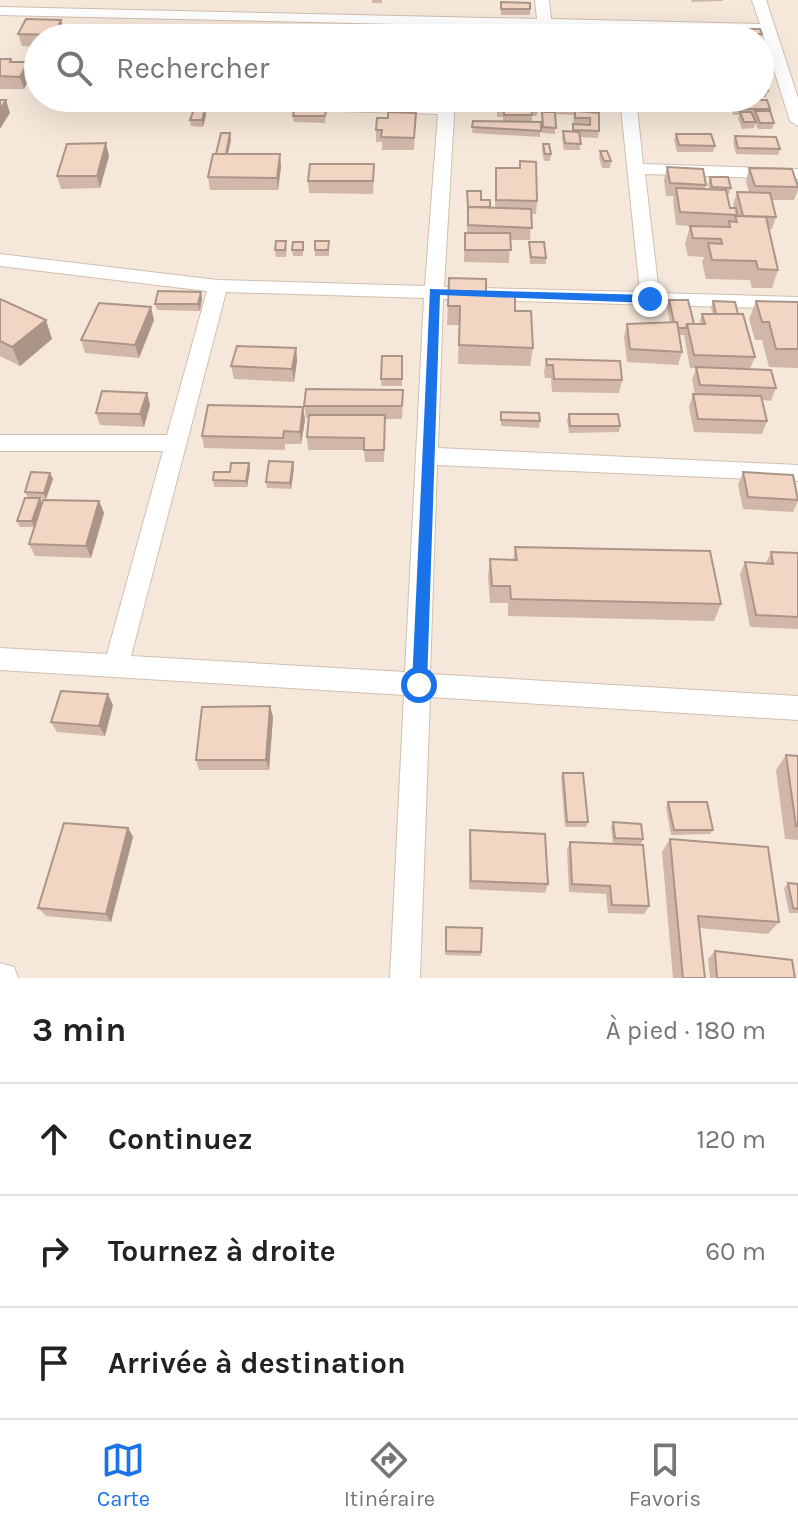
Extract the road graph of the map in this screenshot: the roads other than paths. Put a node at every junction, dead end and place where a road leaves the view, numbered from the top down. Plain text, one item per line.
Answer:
1 (542, 0) edge
2 (759, 0) edge
3 (0, 11) edge
4 (450, 21) joint
5 (544, 23) junction
6 (552, 24) edge
7 (767, 24) edge
8 (774, 40) edge
9 (790, 72) edge
10 (445, 112) edge
11 (630, 112) edge
12 (798, 121) edge
13 (636, 169) junction
14 (798, 174) edge
15 (0, 260) edge
16 (218, 286) junction
17 (434, 291) junction
18 (650, 299) junction
19 (798, 303) edge
20 (0, 443) edge
21 (177, 443) junction
22 (428, 456) junction
23 (798, 473) edge
24 (0, 659) edge
25 (116, 666) junction
26 (419, 685) junction
27 (798, 708) edge
28 (405, 978) edge

1 - 5 street
2 - 7 street
3 - 4 street
4 - 5 street
5 - 6 street
8 - 9 street
9 - 12 street
10 - 17 street
11 - 13 street
13 - 14 street
13 - 18 street
15 - 16 street
16 - 17 street
16 - 21 street
17 - 18 street
17 - 22 street
18 - 19 street
20 - 21 street
21 - 25 street
22 - 23 street
22 - 26 street
24 - 25 street
25 - 26 street
26 - 27 street
26 - 28 street

